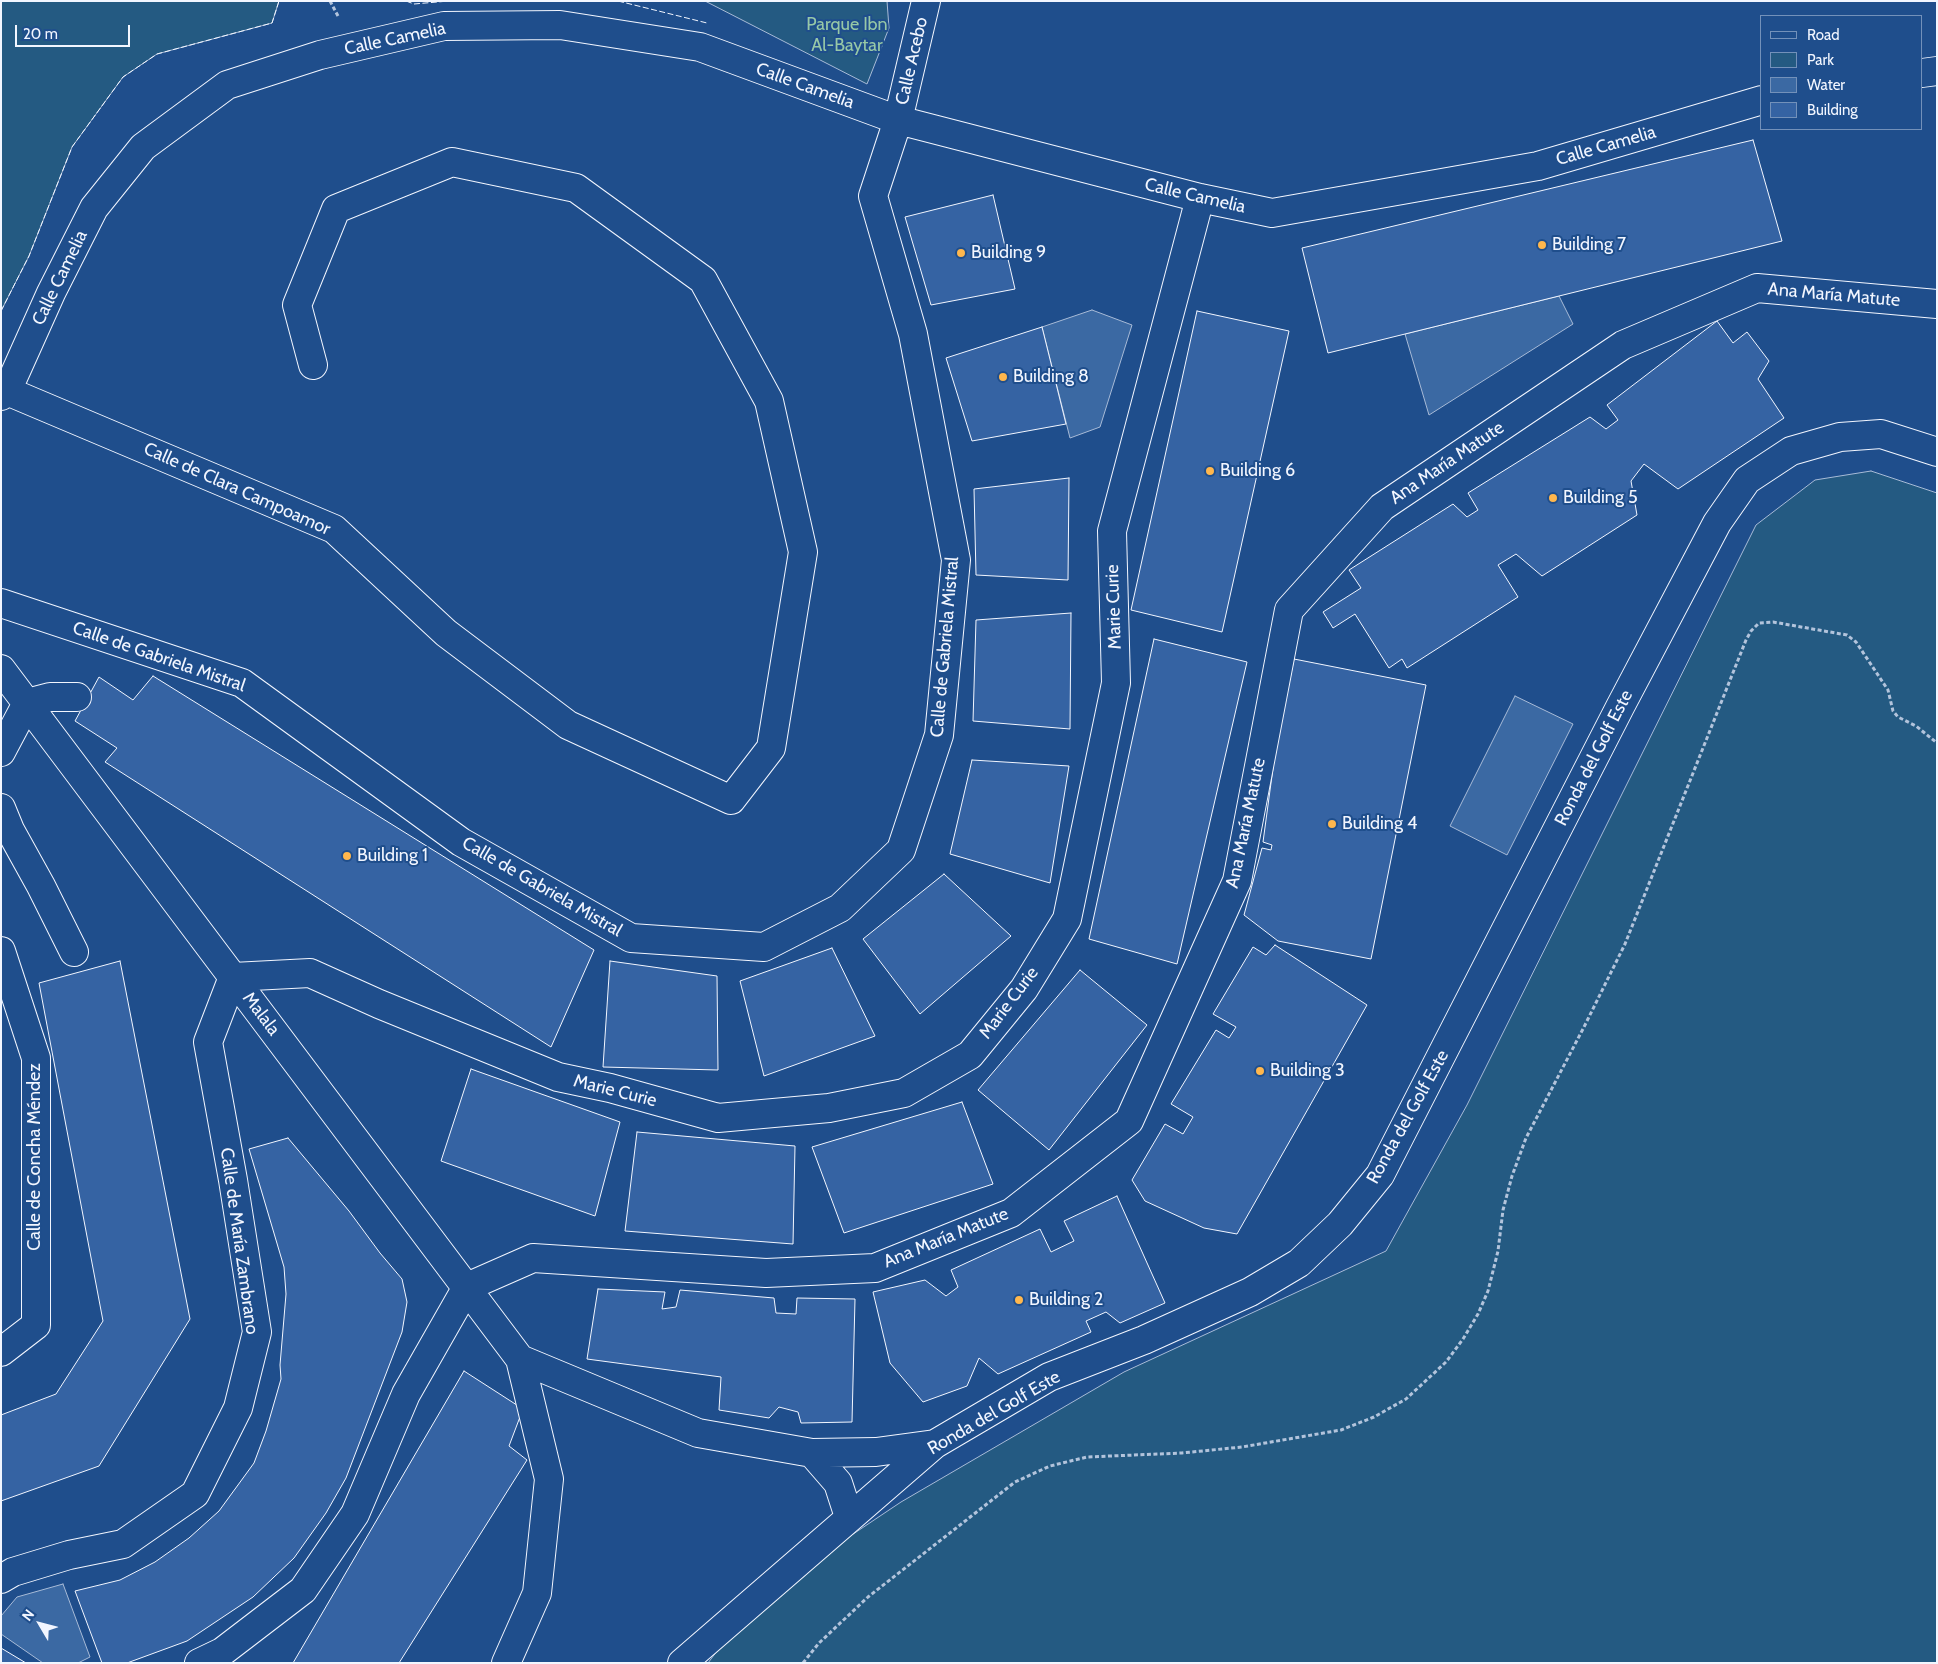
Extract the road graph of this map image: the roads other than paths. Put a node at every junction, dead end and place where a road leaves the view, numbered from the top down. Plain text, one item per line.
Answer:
1 (926, 1) edge
2 (1937, 71) edge
3 (1923, 73) edge
4 (1760, 101) edge
5 (898, 120) junction
6 (1200, 198) junction
7 (1937, 304) edge
8 (313, 365) dead end
9 (4, 393) edge
10 (1937, 452) edge
11 (1, 604) edge
12 (1, 669) edge
13 (77, 697) dead end
14 (27, 703) junction
15 (1, 752) edge
16 (1, 808) edge
17 (1, 951) edge
18 (74, 952) dead end
19 (233, 977) junction
20 (467, 1287) junction
21 (1, 1352) edge
22 (520, 1359) junction
23 (935, 1444) junction
24 (812, 1454) junction
25 (849, 1518) junction
26 (1, 1579) edge
27 (199, 1663) edge
28 (506, 1663) edge
29 (682, 1663) edge

1 - 5 street, Calle Acebo
2 - 3 street
4 - 6 street, Calle Camelia
5 - 6 street, Calle Camelia
5 - 9 street, Calle Camelia
5 - 11 street, Calle de Gabriela Mistral
6 - 19 street, Marie Curie
7 - 20 street, Ana María Matute
8 - 9 street, Calle de Clara Campoamor
10 - 23 street, Ronda del Golf Este
12 - 14 street, Malala
13 - 14 street
14 - 15 street
14 - 19 street, Malala
16 - 18 street
17 - 21 street, Calle de Concha Méndez
19 - 20 street, Malala
19 - 26 street, Calle de María Zambrano
20 - 22 street, Malala
20 - 27 street
22 - 24 street
22 - 28 street
23 - 24 street
23 - 25 street, Ronda del Golf Este
24 - 25 street
25 - 29 street, Ronda del Golf Este

